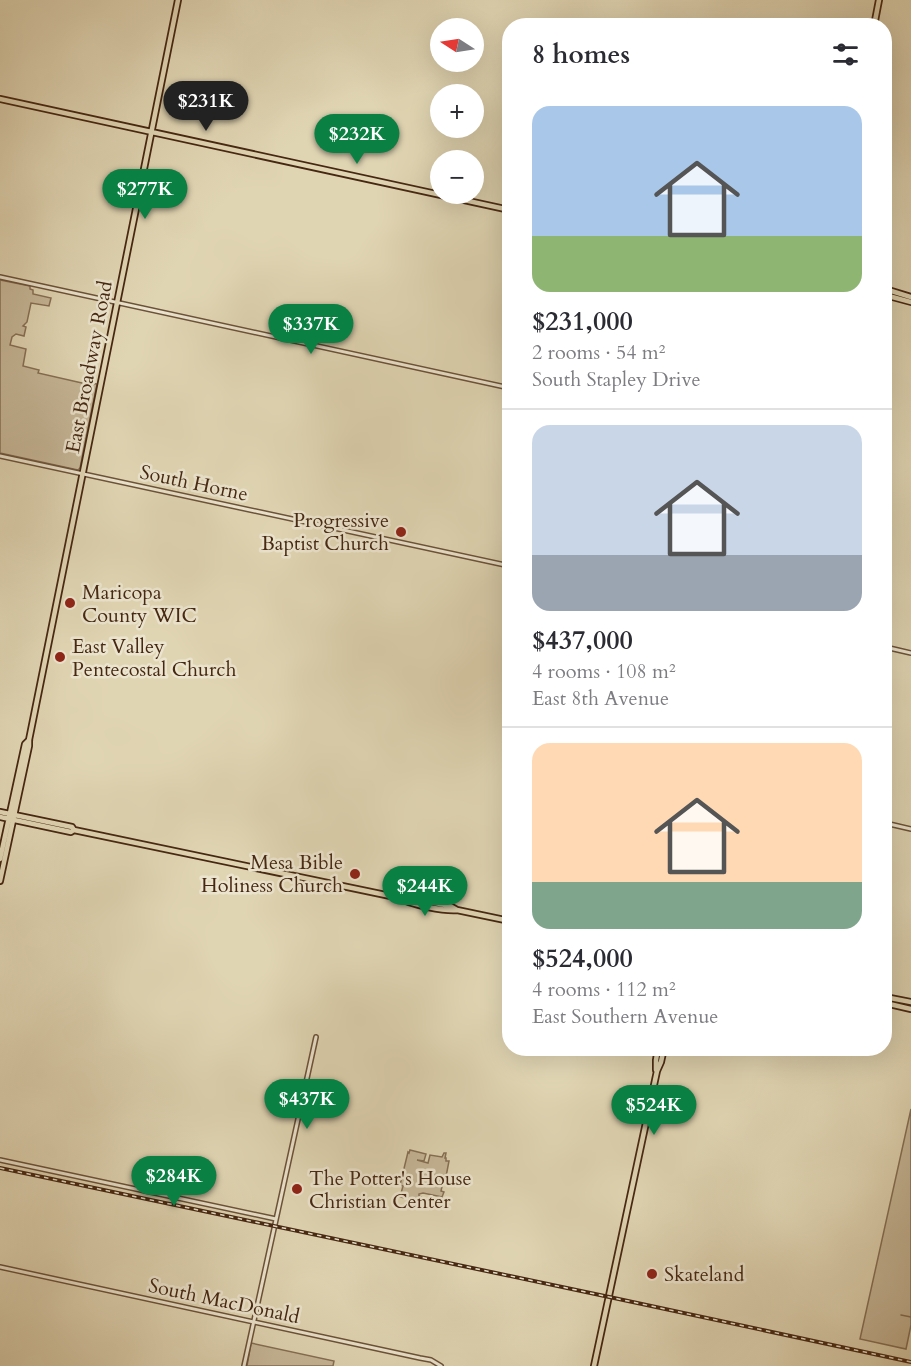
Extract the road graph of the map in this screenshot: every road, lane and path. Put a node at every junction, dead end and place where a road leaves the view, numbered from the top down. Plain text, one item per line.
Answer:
1 (178, 0) edge
2 (879, 0) edge
3 (876, 18) edge
4 (0, 99) edge
5 (152, 131) junction
6 (502, 208) edge
7 (0, 277) edge
8 (892, 293) edge
9 (892, 294) edge
10 (911, 297) edge
11 (911, 302) edge
12 (117, 303) junction
13 (502, 386) edge
14 (0, 456) edge
15 (83, 474) junction
16 (502, 564) edge
17 (892, 648) edge
18 (911, 652) edge
19 (0, 812) edge
20 (0, 817) edge
21 (12, 817) junction
22 (892, 825) edge
23 (911, 829) edge
24 (0, 859) edge
25 (0, 881) edge
26 (502, 919) edge
27 (892, 998) edge
28 (911, 1002) edge
29 (892, 1005) edge
30 (911, 1009) edge
31 (316, 1037) dead end
32 (657, 1056) edge
33 (662, 1056) edge
34 (657, 1071) junction
35 (0, 1160) edge
36 (276, 1219) junction
37 (0, 1267) edge
38 (253, 1322) junction
39 (244, 1366) edge
40 (441, 1366) edge
41 (594, 1366) edge

1 - 5 main road, East Broadway Road
2 - 3 main road
4 - 5 main road
5 - 6 main road
5 - 12 main road, East Broadway Road
7 - 12 street
8 - 10 main road
9 - 11 main road
12 - 13 street
12 - 15 main road, East Broadway Road
14 - 15 street, South Horne
15 - 16 street, South Horne
15 - 21 main road, East Broadway Road
17 - 18 street
19 - 21 main road
20 - 21 main road
21 - 24 main road, East Broadway Road
21 - 25 main road, East Broadway Road
21 - 26 main road
22 - 23 street
27 - 28 main road
29 - 30 main road
31 - 36 street
32 - 34 main road
33 - 34 main road
34 - 41 main road
35 - 36 street
36 - 38 street
37 - 38 street, South MacDonald
38 - 39 street
38 - 40 street, South MacDonald

